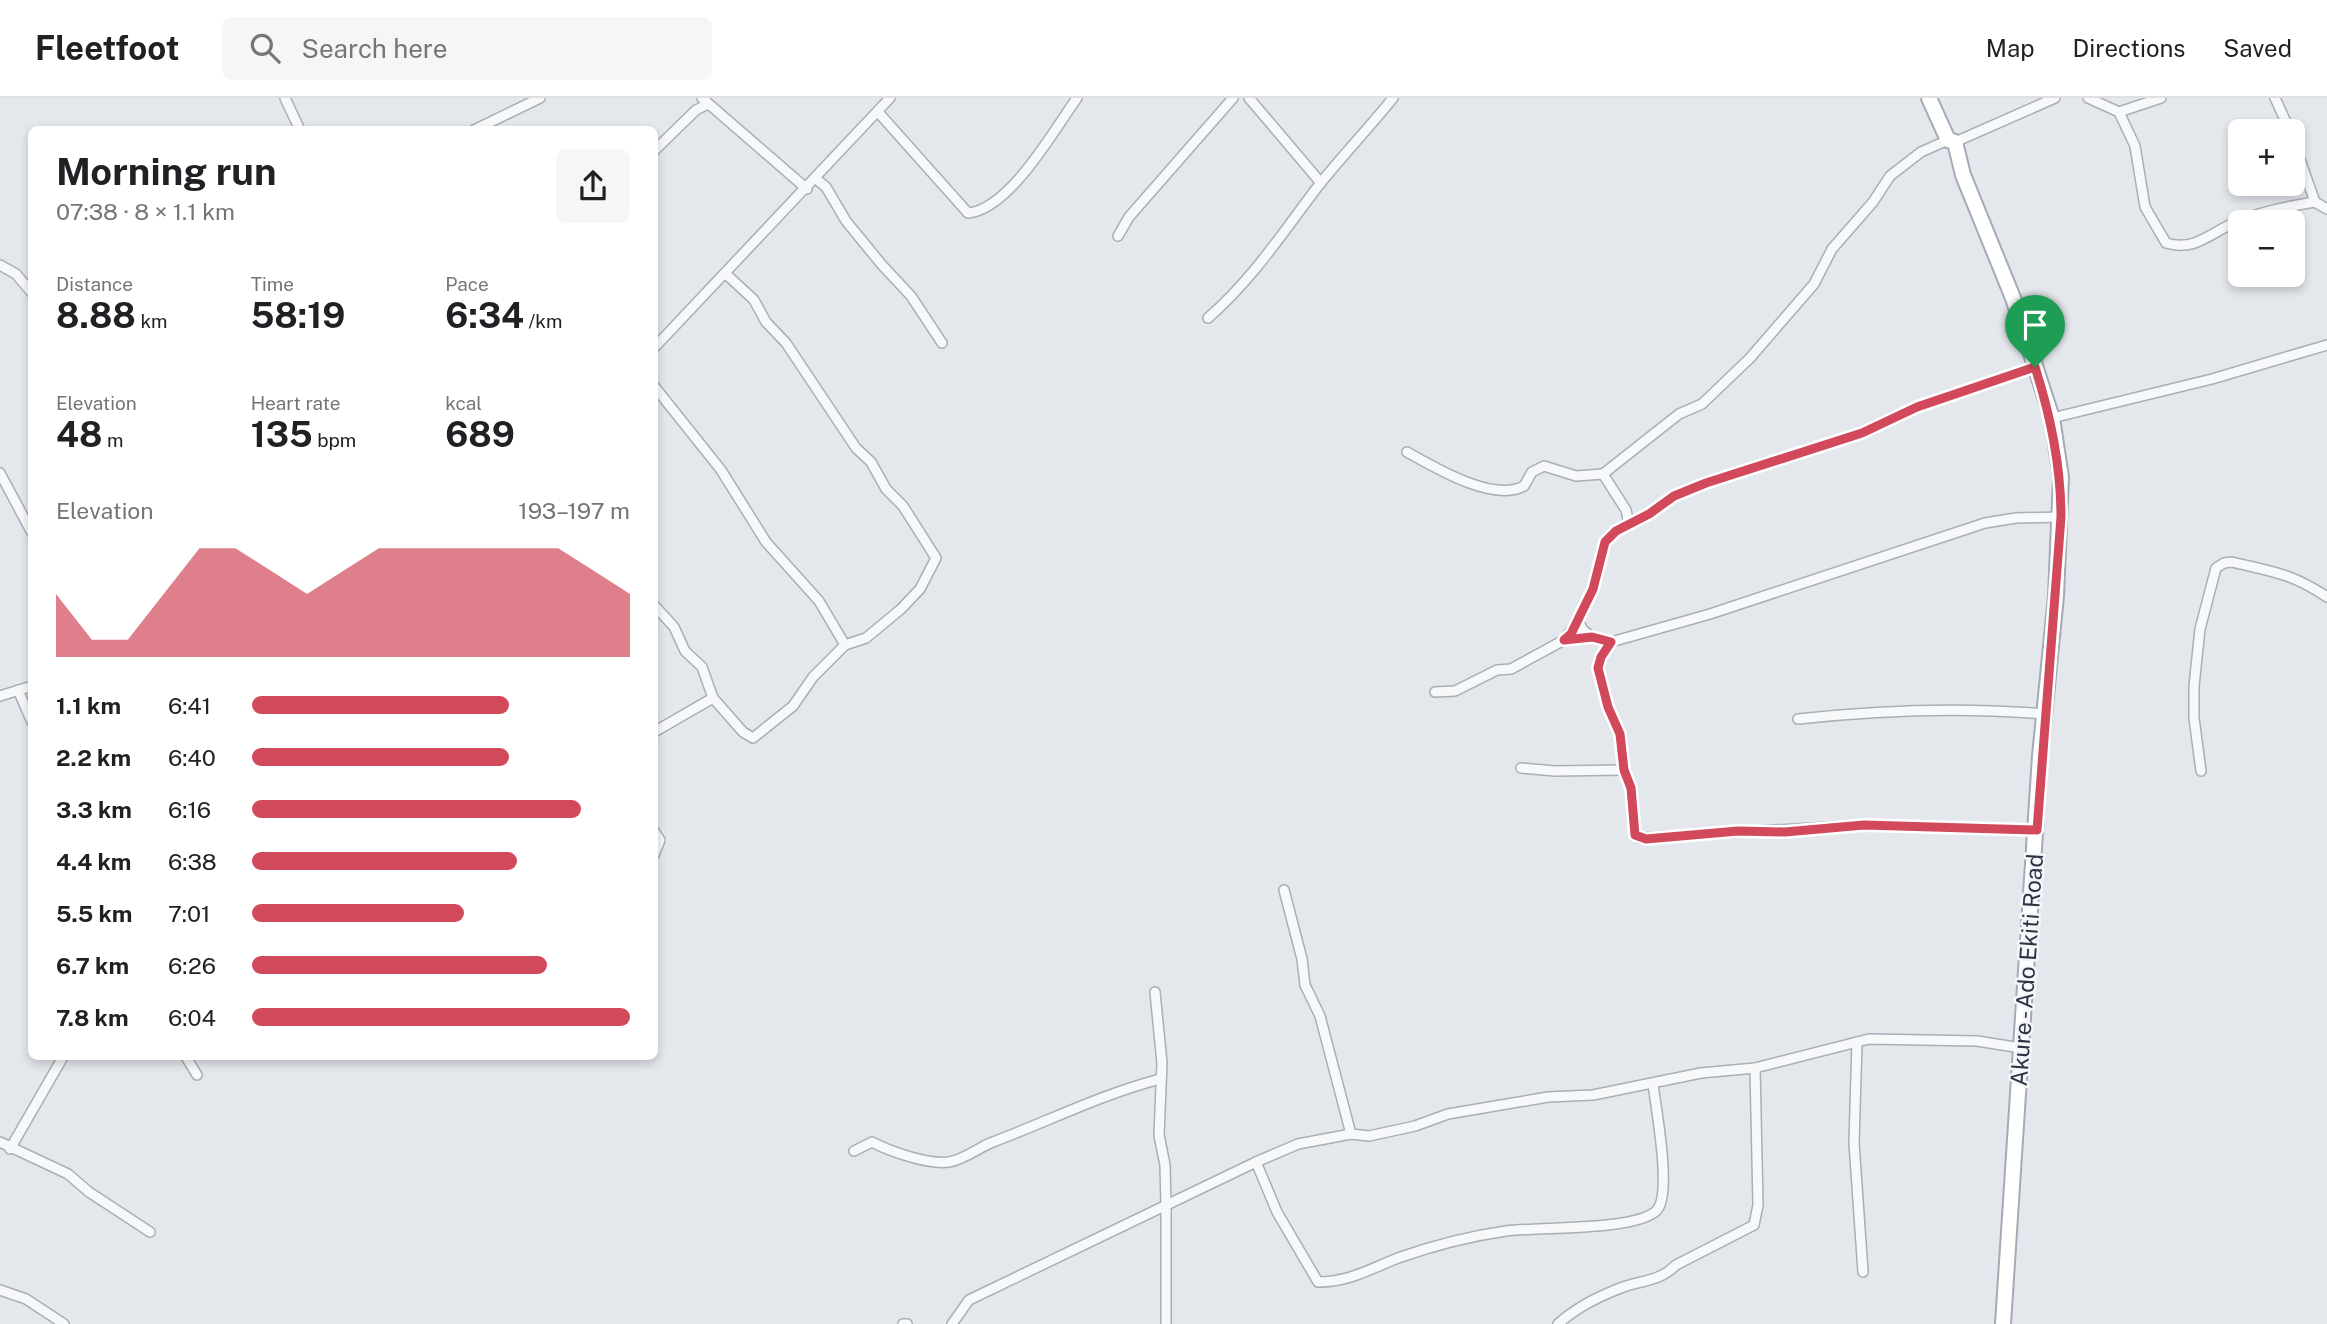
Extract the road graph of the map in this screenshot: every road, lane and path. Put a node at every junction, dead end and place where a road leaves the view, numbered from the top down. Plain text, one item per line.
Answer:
1 (285, 98) edge
2 (540, 98) edge
3 (890, 98) edge
4 (1077, 98) edge
5 (1233, 98) edge
6 (1250, 98) edge
7 (1393, 98) edge
8 (1929, 98) edge
9 (2055, 98) edge
10 (2088, 98) edge
11 (2161, 98) edge
12 (2275, 98) edge
13 (705, 101) edge
14 (878, 112) junction
15 (2119, 112) junction
16 (2285, 119) edge
17 (298, 126) edge
18 (482, 126) edge
19 (1952, 141) junction
20 (658, 147) edge
21 (2305, 174) edge
22 (816, 179) junction
23 (1321, 183) junction
24 (807, 189) junction
25 (2315, 202) junction
26 (2327, 209) edge
27 (1118, 236) dead end
28 (0, 265) edge
29 (726, 274) junction
30 (28, 288) edge
31 (1208, 318) dead end
32 (942, 343) dead end
33 (658, 344) edge
34 (2327, 345) edge
35 (2035, 367) junction
36 (658, 391) edge
37 (2052, 418) junction
38 (1407, 452) dead end
39 (0, 473) edge
40 (1603, 474) junction
41 (2061, 517) junction
42 (1629, 524) junction
43 (28, 526) edge
44 (2327, 597) edge
45 (658, 609) edge
46 (1578, 621) junction
47 (1592, 637) junction
48 (1564, 640) junction
49 (1611, 642) junction
50 (845, 645) junction
51 (28, 688) edge
52 (18, 690) junction
53 (1435, 692) dead end
54 (0, 696) edge
55 (713, 698) junction
56 (28, 713) edge
57 (2045, 714) junction
58 (1798, 719) dead end
59 (658, 730) edge
60 (1521, 768) dead end
61 (1624, 770) junction
62 (2201, 771) dead end
63 (2037, 830) junction
64 (1284, 890) dead end
65 (1155, 992) dead end
66 (1857, 1042) junction
67 (2021, 1048) junction
68 (61, 1060) edge
69 (188, 1060) edge
70 (1755, 1068) junction
71 (197, 1075) dead end
72 (1160, 1079) junction
73 (1653, 1084) junction
74 (1351, 1135) junction
75 (0, 1142) edge
76 (10, 1149) junction
77 (853, 1151) dead end
78 (1256, 1162) junction
79 (1166, 1205) junction
80 (150, 1232) dead end
81 (1863, 1272) dead end
82 (0, 1290) edge
83 (64, 1324) edge
84 (951, 1324) edge
85 (1166, 1324) edge
86 (1558, 1324) edge
87 (2003, 1324) edge

1 - 17 street
2 - 18 street
3 - 14 street
4 - 14 street
5 - 27 street
6 - 23 street
7 - 23 street
8 - 19 main road, Akure - Ado Ekiti Road
9 - 19 street
10 - 15 street
11 - 15 street
12 - 16 street
13 - 20 street
13 - 24 street
14 - 22 street
15 - 25 street
19 - 35 main road, Akure - Ado Ekiti Road
19 - 40 street
21 - 25 street
22 - 24 street
22 - 32 street
23 - 31 street
24 - 29 street
25 - 26 street
28 - 30 street
29 - 33 street
29 - 50 street
34 - 37 street
35 - 37 main road, Akure - Ado Ekiti Road
35 - 42 street
36 - 50 street
37 - 41 main road, Akure - Ado Ekiti Road
38 - 40 street
39 - 43 street
40 - 42 street
41 - 49 street
41 - 57 main road, Akure - Ado Ekiti Road
42 - 46 street
44 - 62 street
45 - 55 street
46 - 47 street
46 - 48 street
47 - 48 street
47 - 49 street
48 - 53 street
49 - 61 street
50 - 55 street
51 - 52 street
52 - 54 street
52 - 56 street
55 - 59 street
57 - 58 street
57 - 63 main road, Akure - Ado Ekiti Road
60 - 61 street
61 - 63 street
63 - 67 main road, Akure - Ado Ekiti Road
64 - 74 street
65 - 72 street
66 - 67 street
66 - 70 street
66 - 81 street
67 - 87 main road, Akure - Ado Ekiti Road
68 - 76 street
69 - 71 street
70 - 73 street
70 - 86 street
72 - 77 street
72 - 79 street
73 - 74 street
73 - 78 street
74 - 78 street
75 - 76 street
76 - 80 street
78 - 79 street
79 - 84 street
79 - 85 street
82 - 83 street

